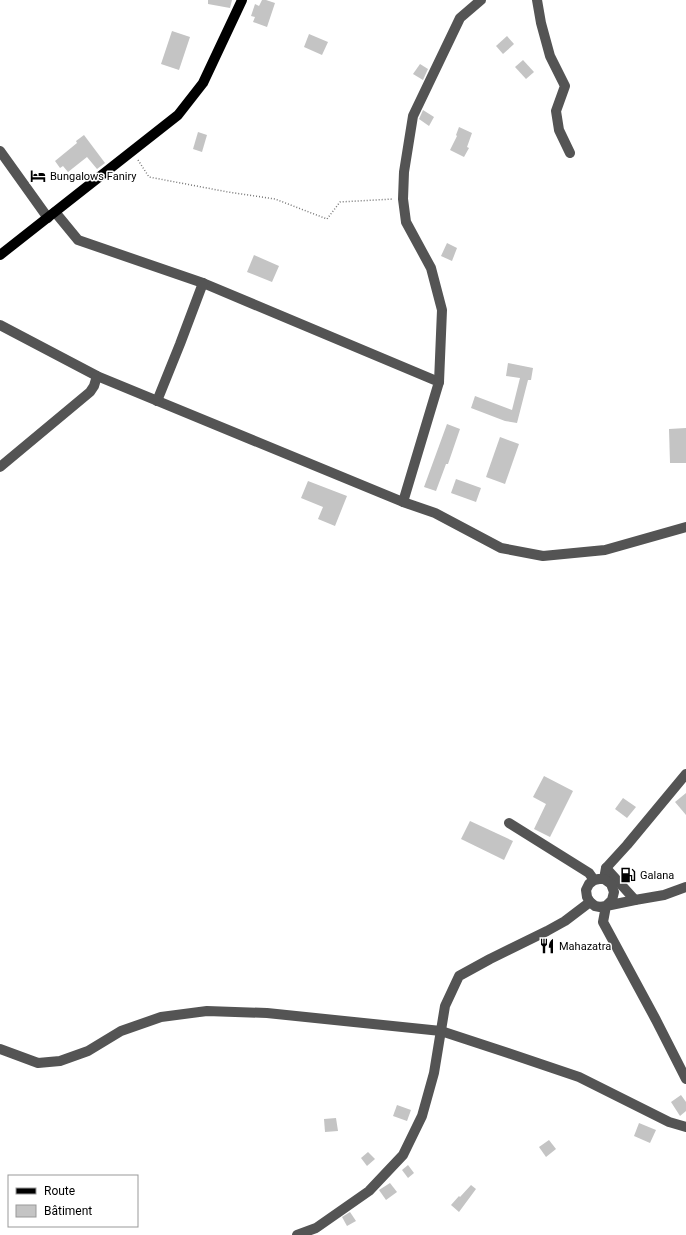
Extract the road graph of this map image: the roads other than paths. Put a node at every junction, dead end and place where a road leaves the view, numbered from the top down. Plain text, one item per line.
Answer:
1 (242, 0) edge
2 (481, 0) edge
3 (538, 0) edge
4 (0, 151) edge
5 (570, 153) dead end
6 (51, 215) junction
7 (0, 256) edge
8 (202, 283) junction
9 (0, 325) edge
10 (97, 376) junction
11 (439, 382) junction
12 (157, 400) junction
13 (0, 466) edge
14 (404, 502) junction
15 (686, 526) edge
16 (686, 774) edge
17 (509, 823) dead end
18 (606, 868) junction
19 (604, 879) junction
20 (594, 880) junction
21 (686, 887) edge
22 (636, 900) junction
23 (590, 902) junction
24 (606, 906) junction
25 (441, 1031) junction
26 (0, 1049) edge
27 (686, 1079) edge
28 (686, 1127) edge
29 (297, 1235) edge

1 - 6 main road
2 - 11 street
3 - 5 street
4 - 6 street
6 - 7 main road
6 - 8 street
8 - 11 street
8 - 12 street
9 - 10 street
10 - 12 street
10 - 13 street
11 - 14 street
12 - 14 street
14 - 15 street
16 - 18 street
17 - 20 street
18 - 19 street
18 - 22 street
19 - 20 street
19 - 24 street
20 - 23 street
21 - 22 street
22 - 24 street
23 - 24 street
23 - 25 street
24 - 27 street
25 - 26 street
25 - 28 street
25 - 29 street

